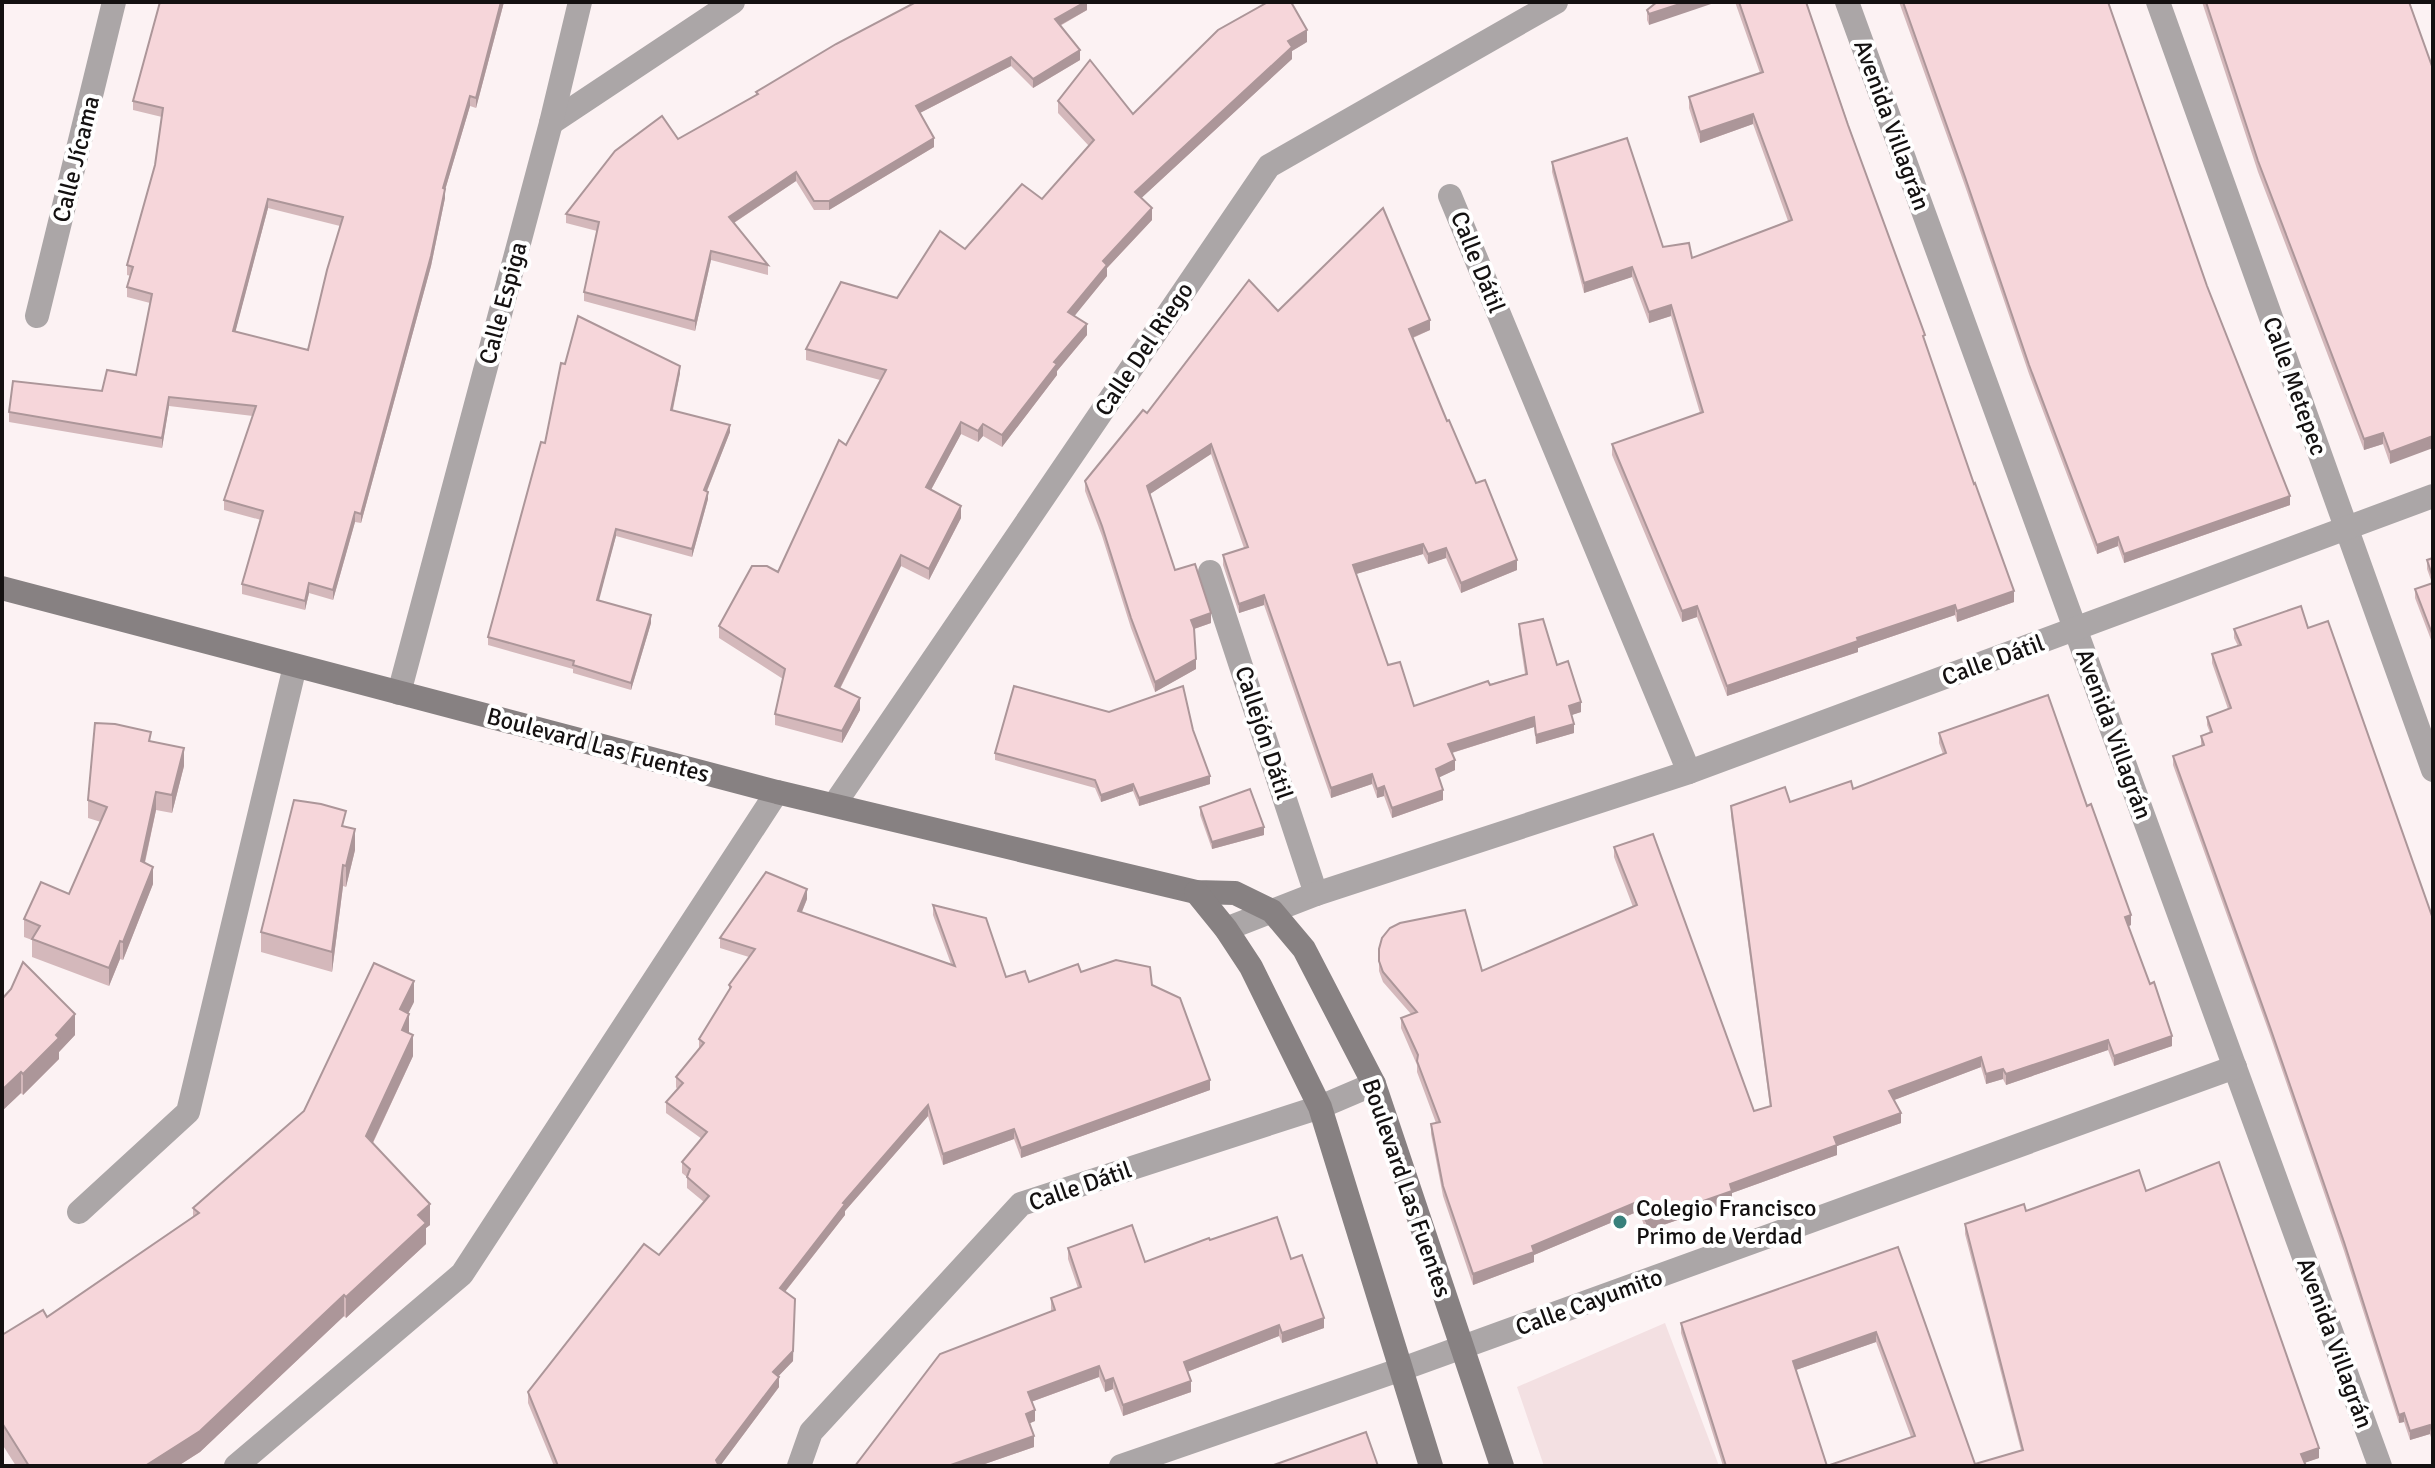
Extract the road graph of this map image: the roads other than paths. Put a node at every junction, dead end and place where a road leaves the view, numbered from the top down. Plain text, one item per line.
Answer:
1 (114, 2) edge
2 (580, 2) edge
3 (733, 2) edge
4 (1556, 2) edge
5 (1847, 2) edge
6 (2158, 2) edge
7 (551, 123) junction
8 (1450, 196) dead end
9 (37, 316) dead end
10 (2433, 496) edge
11 (2346, 528) junction
12 (1210, 572) dead end
13 (2, 588) edge
14 (2076, 629) junction
15 (295, 666) junction
16 (399, 693) junction
17 (2433, 770) edge
18 (1689, 772) junction
19 (777, 792) junction
20 (834, 805) junction
21 (1196, 892) junction
22 (1316, 894) junction
23 (1272, 911) junction
24 (1226, 929) junction
25 (2235, 1067) junction
26 (1374, 1084) junction
27 (1320, 1107) junction
28 (79, 1212) dead end
29 (1461, 1348) junction
30 (1402, 1369) junction
31 (236, 1466) edge
32 (799, 1466) edge
33 (1121, 1466) edge
34 (1431, 1466) edge
35 (1502, 1466) edge
36 (2380, 1466) edge

1 - 9 street, Calle Jícama
2 - 7 street, Calle Espiga
3 - 7 street
4 - 20 street, Calle Del Riego
5 - 14 street, Avenida Villagrán
6 - 11 street, Calle Metepec
7 - 16 street, Calle Espiga
8 - 18 street, Calle Dátil
10 - 11 street, Calle Dátil
11 - 14 street, Calle Dátil
11 - 17 street, Calle Metepec
12 - 22 street, Callejón Dátil
13 - 15 street, Boulevard Las Fuentes
14 - 18 street, Calle Dátil
14 - 25 street, Avenida Villagrán
15 - 16 street, Boulevard Las Fuentes
15 - 28 street
16 - 19 street, Boulevard Las Fuentes
18 - 22 street, Calle Dátil
19 - 20 street, Boulevard Las Fuentes
19 - 31 street
20 - 21 street, Boulevard Las Fuentes
21 - 23 street, Boulevard Las Fuentes
21 - 24 street
22 - 23 street, Calle Dátil
23 - 24 street, Calle Dátil
23 - 26 street, Boulevard Las Fuentes
24 - 27 street
25 - 29 street, Calle Cayumito
25 - 36 street, Avenida Villagrán
26 - 27 street, Calle Dátil
26 - 29 street, Boulevard Las Fuentes
27 - 30 street
27 - 32 street, Calle Dátil
29 - 30 street, Calle Cayumito
29 - 35 street, Boulevard Las Fuentes
30 - 33 street, Calle Cayumito
30 - 34 street

